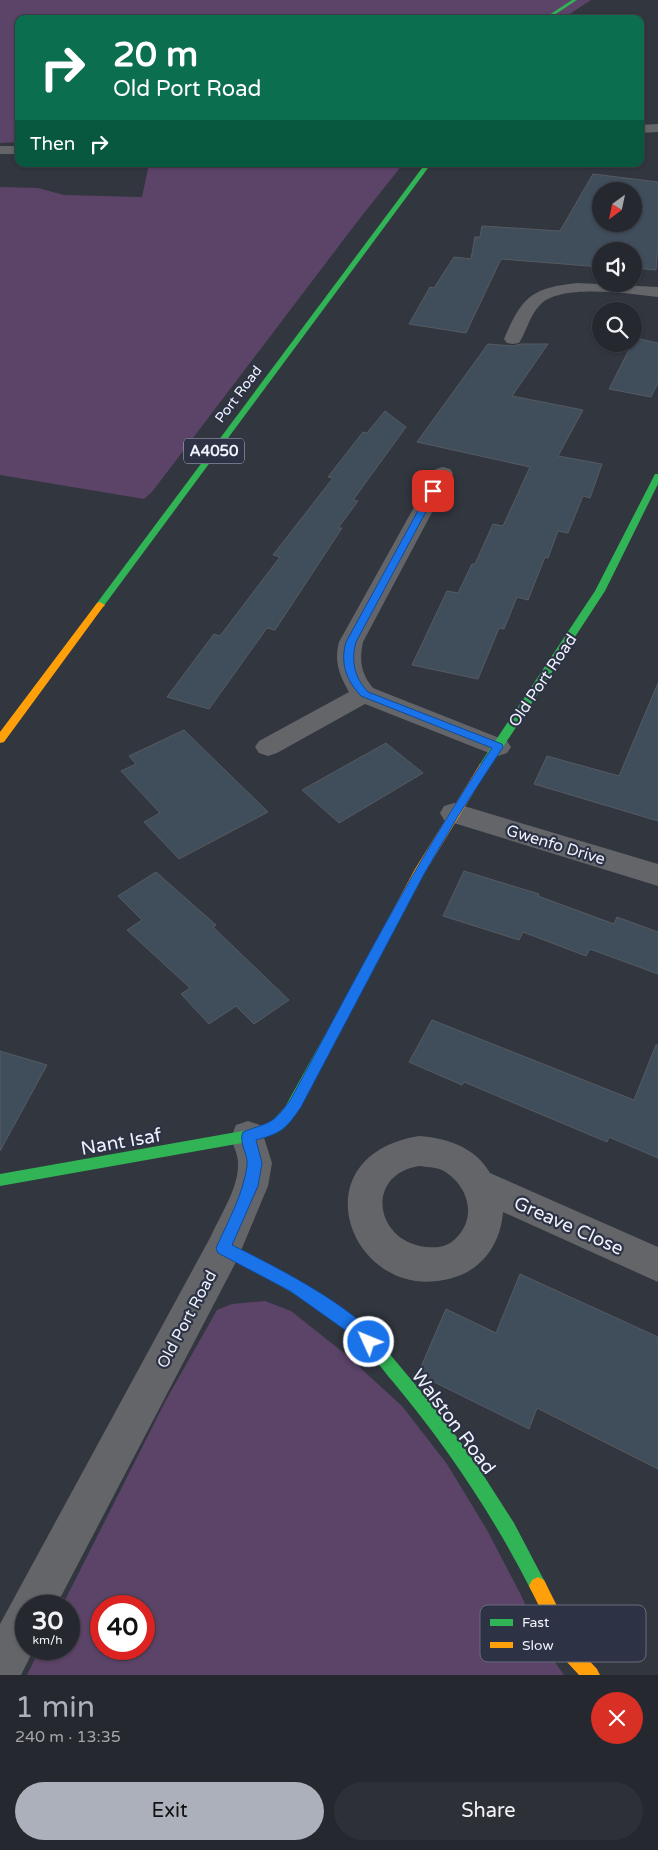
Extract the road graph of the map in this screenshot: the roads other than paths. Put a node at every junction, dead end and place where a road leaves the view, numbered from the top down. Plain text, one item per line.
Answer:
1 (575, 0) edge
2 (551, 15) edge
3 (658, 128) edge
4 (644, 129) edge
5 (0, 150) edge
6 (15, 150) edge
7 (426, 167) edge
8 (658, 292) edge
9 (513, 339) dead end
10 (443, 473) dead end
11 (658, 476) edge
12 (364, 694) junction
13 (0, 739) edge
14 (268, 747) dead end
15 (498, 747) junction
16 (454, 813) junction
17 (658, 875) edge
18 (248, 1136) junction
19 (0, 1180) edge
20 (481, 1185) dead end
21 (224, 1248) junction
22 (658, 1265) edge
23 (39, 1595) edge
24 (548, 1605) edge
25 (15, 1640) edge
26 (579, 1662) edge
27 (0, 1669) edge
28 (591, 1675) edge

1 - 2 main road
3 - 4 street
5 - 6 street
7 - 13 main road, Port Road / A4050
8 - 9 street
10 - 12 street
11 - 15 main road, Old Port Road
12 - 14 street
12 - 15 street
15 - 16 main road, Old Port Road
16 - 17 street, Gwenfo Drive
16 - 18 main road, Old Port Road
18 - 19 main road, Nant Isaf
18 - 21 street, Old Port Road
20 - 22 street, Greave Close
21 - 23 street, Old Port Road
21 - 24 main road, Walston Road
25 - 27 street
26 - 28 main road, Walston Road

